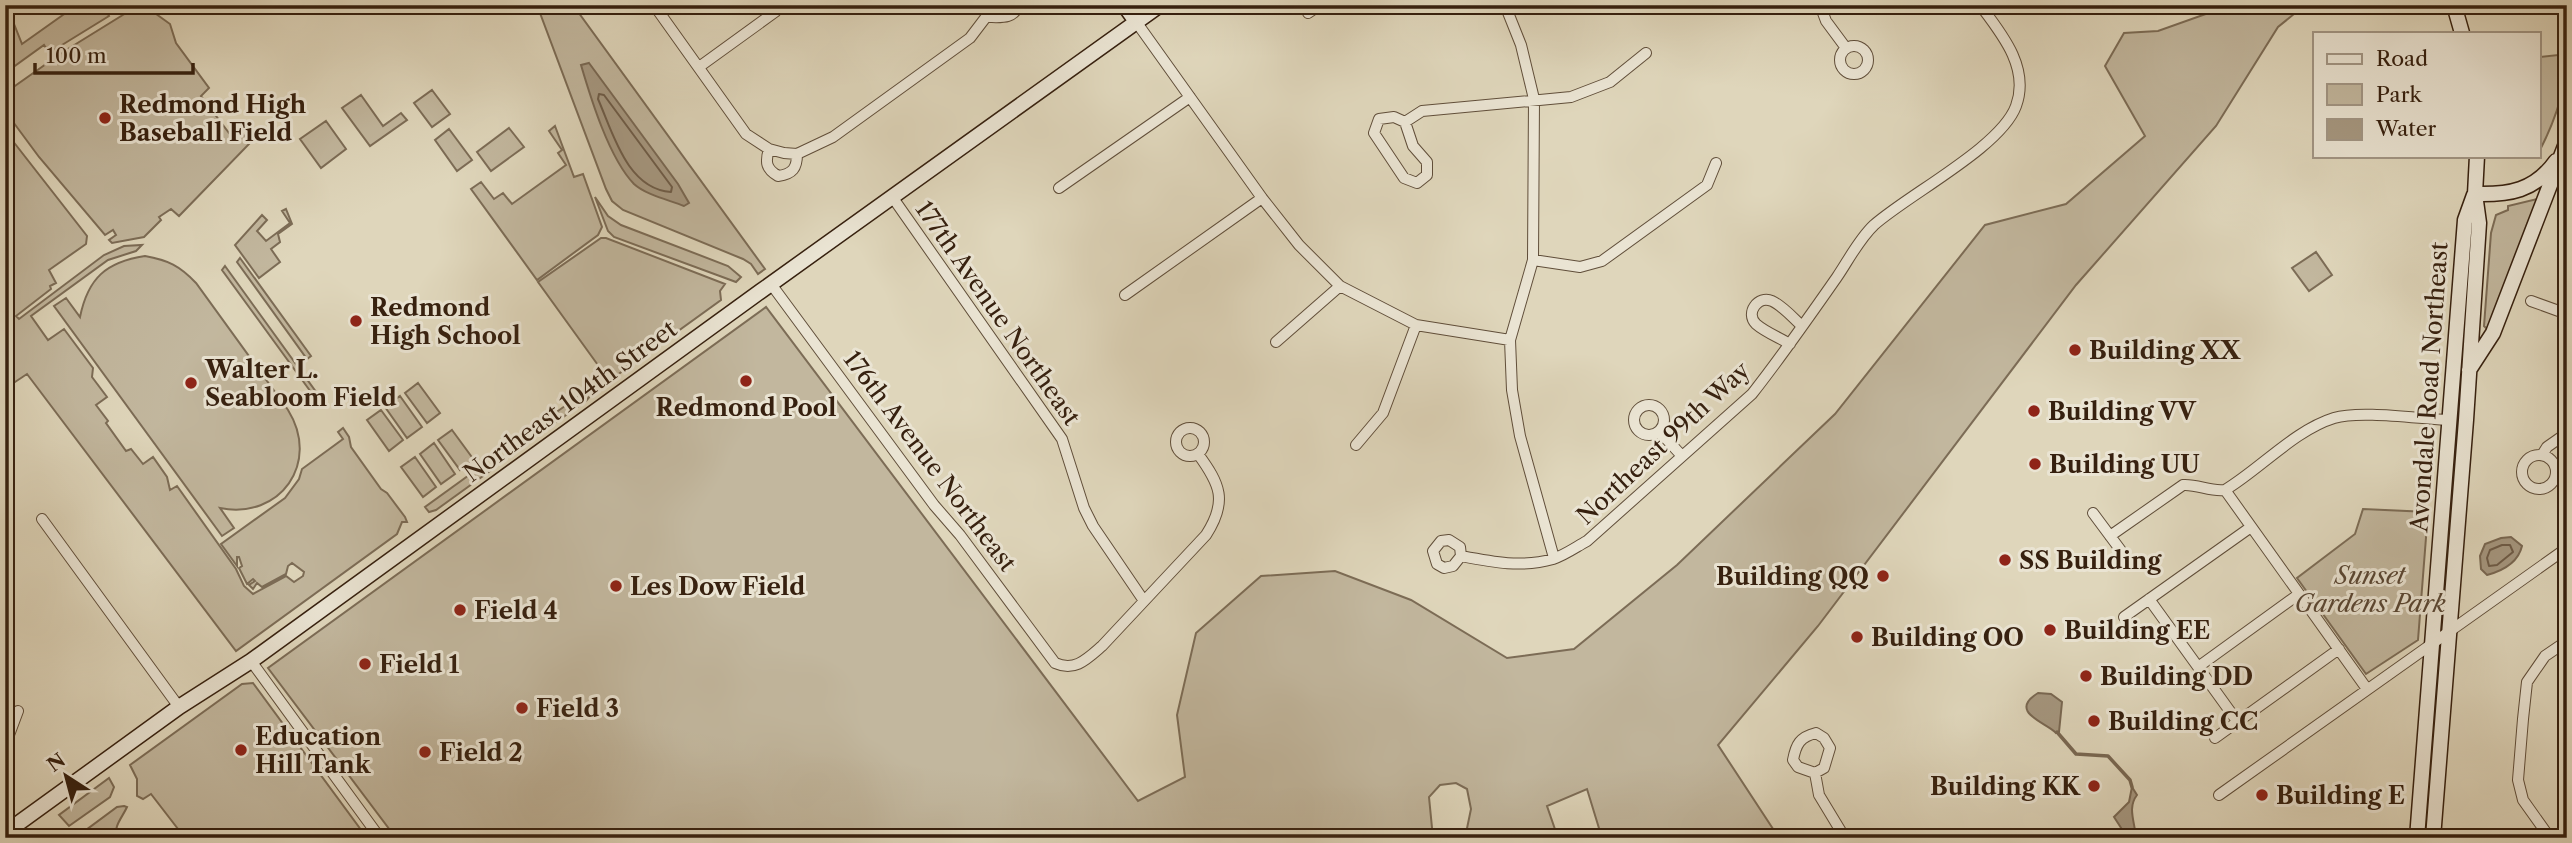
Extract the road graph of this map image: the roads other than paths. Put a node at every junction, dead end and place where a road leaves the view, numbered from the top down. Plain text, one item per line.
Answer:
1 (654, 5) edge
2 (781, 5) edge
3 (988, 5) edge
4 (1019, 5) edge
5 (1124, 5) edge
6 (1160, 5) edge
7 (1320, 5) edge
8 (1505, 5) edge
9 (1820, 5) edge
10 (2454, 5) edge
11 (1983, 6) edge
12 (1308, 13) dead end
13 (986, 17) junction
14 (1136, 23) junction
15 (2462, 32) edge
16 (1846, 48) dead end
17 (1646, 53) dead end
18 (699, 68) junction
19 (1190, 97) junction
20 (1534, 99) junction
21 (1405, 122) junction
22 (2566, 144) edge
23 (769, 149) junction
24 (797, 154) junction
25 (2477, 158) edge
26 (1716, 163) dead end
27 (1059, 188) dead end
28 (2475, 194) junction
29 (893, 198) junction
30 (1262, 198) junction
31 (1533, 260) junction
32 (771, 284) junction
33 (1340, 286) junction
34 (1125, 295) dead end
35 (2531, 301) dead end
36 (2567, 314) edge
37 (1416, 325) junction
38 (1802, 326) junction
39 (1510, 340) junction
40 (1276, 342) dead end
41 (1790, 344) junction
42 (2469, 372) junction
43 (2449, 420) junction
44 (1660, 432) dead end
45 (2567, 433) edge
46 (1356, 444) dead end
47 (1198, 454) dead end
48 (2542, 455) dead end
49 (1682, 456) junction
50 (2463, 457) junction
51 (2225, 490) junction
52 (2093, 513) dead end
53 (42, 519) dead end
54 (2251, 527) junction
55 (2110, 536) junction
56 (2567, 548) edge
57 (2122, 552) dead end
58 (1461, 556) dead end
59 (1554, 558) junction
60 (2299, 594) junction
61 (2149, 599) junction
62 (1144, 601) junction
63 (2124, 617) dead end
64 (2449, 632) junction
65 (2567, 641) edge
66 (2431, 644) junction
67 (2339, 649) junction
68 (251, 661) junction
69 (2198, 667) junction
70 (2367, 689) junction
71 (179, 707) junction
72 (18, 711) dead end
73 (2237, 721) junction
74 (5, 738) edge
75 (2214, 738) dead end
76 (1815, 773) dead end
77 (2218, 795) dead end
78 (5, 833) edge
79 (380, 838) edge
80 (1845, 838) edge
81 (2417, 838) edge
82 (2433, 838) edge
83 (2550, 838) edge

1 - 18 street
2 - 18 street
3 - 13 street
4 - 13 street
5 - 14 main road
6 - 14 main road, Northeast 104th Street
7 - 12 street
8 - 20 street
9 - 16 street
10 - 15 main road
11 - 38 street, Northeast 99th Way
13 - 24 street
14 - 19 street
14 - 29 main road, Northeast 104th Street
17 - 20 street
18 - 23 street
19 - 27 street
19 - 30 street
20 - 21 street
20 - 31 street
21 - 21 street
22 - 28 main road
22 - 42 main road
23 - 24 street
23 - 24 street
25 - 28 main road, Avondale Road Northeast
26 - 31 street
28 - 42 main road, Avondale Road Northeast
28 - 43 main road, Avondale Road Northeast
29 - 32 main road, Northeast 104th Street
29 - 62 street, 177th Avenue Northeast
30 - 33 street
30 - 34 street
31 - 39 street
32 - 62 street, 176th Avenue Northeast
32 - 68 main road, Northeast 104th Street
33 - 37 street
33 - 40 street
35 - 36 street
37 - 39 street
37 - 46 street
38 - 41 street, Northeast 99th Way
38 - 41 street
39 - 59 street
41 - 49 street, Northeast 99th Way
42 - 50 main road, Avondale Road Northeast
43 - 50 main road
43 - 51 street
43 - 66 main road, Avondale Road Northeast
44 - 49 street
45 - 48 street
47 - 62 street
49 - 59 street, Northeast 99th Way
50 - 64 main road, Avondale Road Northeast
51 - 54 street
51 - 55 street
52 - 55 street
53 - 71 street
54 - 60 street
54 - 61 street
55 - 57 street
56 - 64 street
58 - 59 street, Northeast 99th Way
60 - 67 street
60 - 69 street
61 - 63 street
61 - 69 street
64 - 66 street
64 - 82 main road, Avondale Road Northeast
65 - 83 street
66 - 70 street
66 - 81 main road, Avondale Road Northeast
67 - 70 street
67 - 73 street
68 - 71 main road, Northeast 104th Street
68 - 79 street
69 - 73 street
70 - 77 street
71 - 78 main road, Northeast 104th Street
72 - 74 street
73 - 75 street
76 - 80 street

